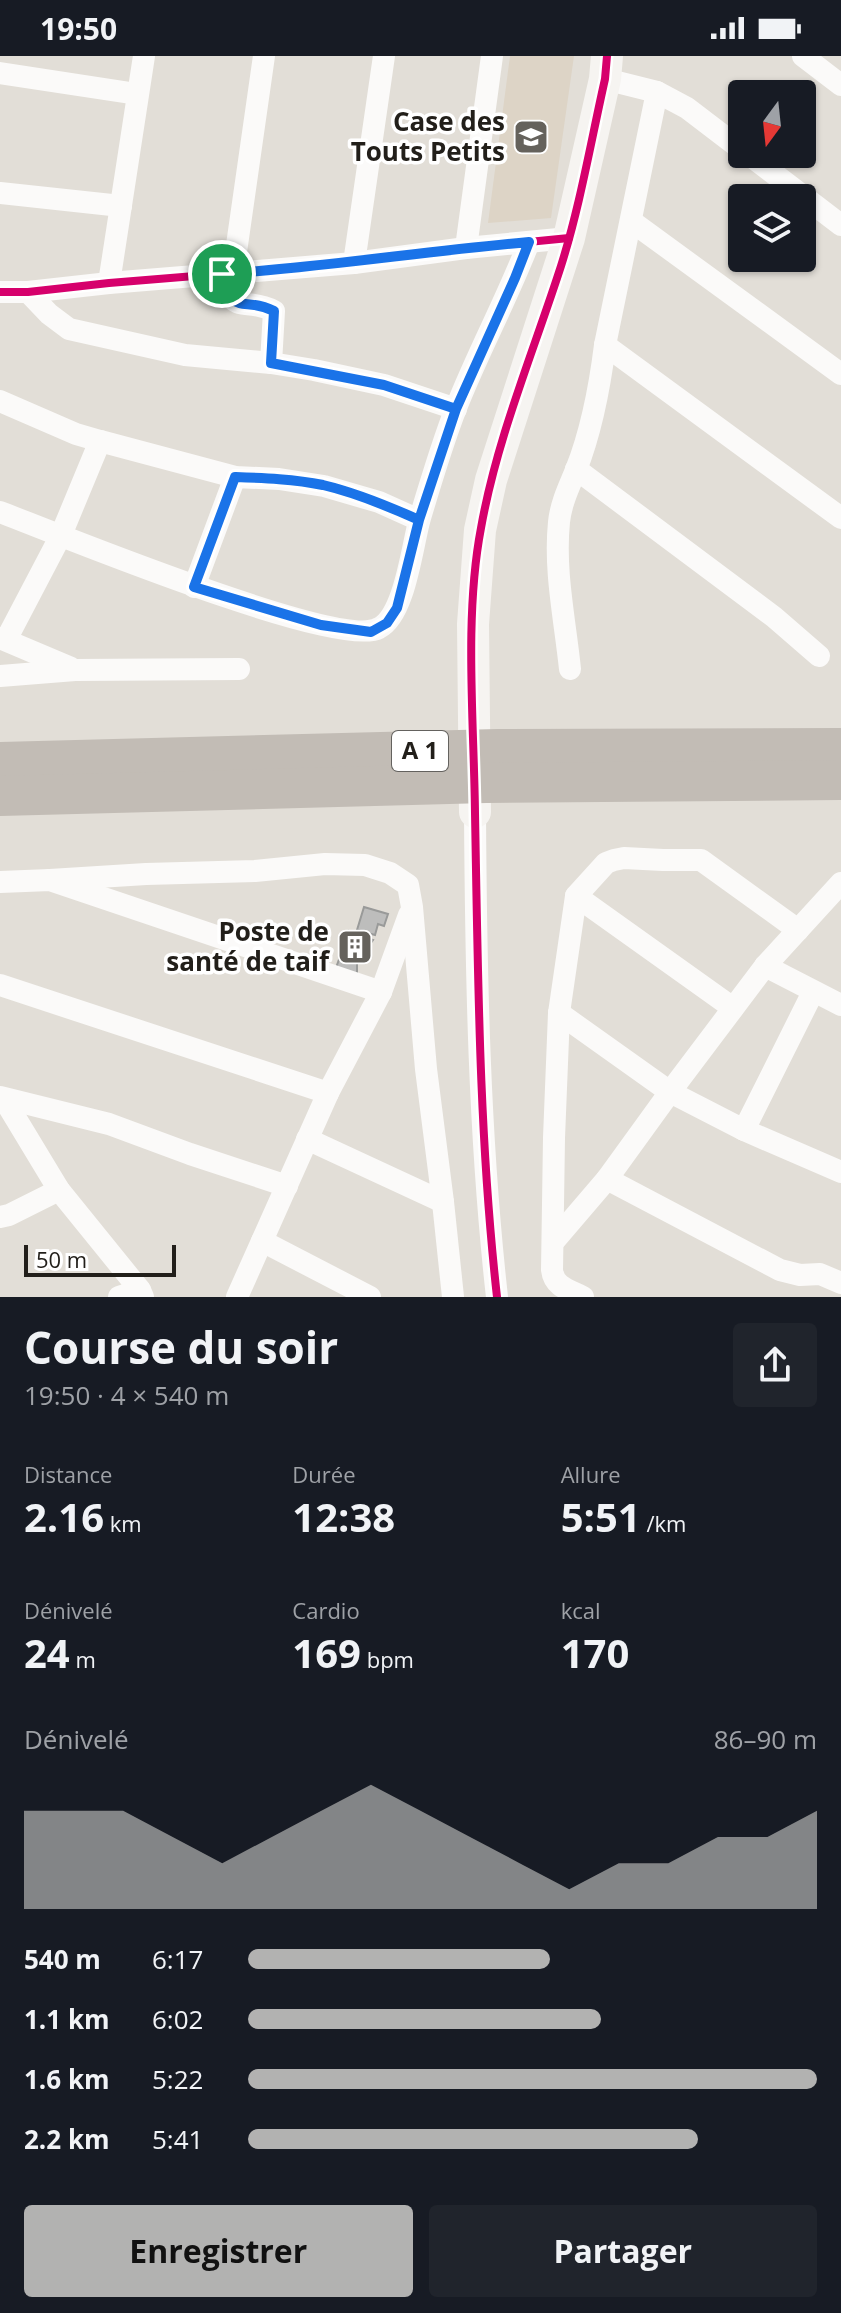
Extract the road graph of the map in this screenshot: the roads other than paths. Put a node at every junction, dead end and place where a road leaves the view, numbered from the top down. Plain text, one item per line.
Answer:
1 (144, 56) edge
2 (264, 56) edge
3 (384, 56) edge
4 (492, 56) edge
5 (803, 56) edge
6 (606, 68) edge
7 (0, 73) edge
8 (841, 85) edge
9 (657, 92) junction
10 (137, 94) junction
11 (728, 139) edge
12 (766, 168) edge
13 (0, 193) edge
14 (121, 206) junction
15 (631, 221) junction
16 (841, 225) edge
17 (569, 238) junction
18 (529, 242) junction
19 (466, 248) junction
20 (354, 263) junction
21 (227, 274) junction
22 (109, 283) junction
23 (0, 292) edge
24 (28, 292) junction
25 (605, 345) junction
26 (271, 363) junction
27 (841, 374) edge
28 (0, 401) edge
29 (456, 409) junction
30 (100, 441) junction
31 (576, 469) junction
32 (235, 477) junction
33 (0, 512) edge
34 (841, 518) edge
35 (419, 520) junction
36 (61, 535) junction
37 (194, 587) junction
38 (3, 639) edge
39 (819, 656) dead end
40 (239, 669) dead end
41 (570, 669) dead end
42 (75, 670) junction
43 (0, 676) edge
44 (841, 748) edge
45 (0, 762) edge
46 (841, 780) edge
47 (0, 796) edge
48 (475, 812) joint
49 (50, 880) junction
50 (0, 882) edge
51 (841, 883) edge
52 (576, 896) junction
53 (412, 907) junction
54 (798, 930) junction
55 (765, 966) junction
56 (0, 985) edge
57 (381, 992) junction
58 (813, 992) junction
59 (841, 1005) edge
60 (733, 1008) junction
61 (559, 1013) junction
62 (670, 1092) junction
63 (328, 1093) junction
64 (2, 1098) edge
65 (744, 1130) junction
66 (307, 1139) junction
67 (841, 1172) edge
68 (607, 1179) junction
69 (287, 1186) junction
70 (59, 1190) junction
71 (443, 1202) junction
72 (0, 1217) edge
73 (262, 1241) junction
74 (554, 1241) junction
75 (841, 1283) edge
76 (552, 1288) edge
77 (134, 1295) edge
78 (237, 1297) edge
79 (370, 1297) edge
80 (453, 1297) edge
81 (497, 1297) edge
82 (583, 1297) edge

1 - 10 street
2 - 21 street
3 - 20 street
4 - 19 street
5 - 8 street
6 - 9 street
6 - 17 street
7 - 10 street
9 - 11 street
9 - 15 street
10 - 14 street
12 - 16 street
13 - 14 street
14 - 22 street
15 - 25 street
15 - 27 street
17 - 18 street
17 - 48 street
18 - 19 street
18 - 29 street
19 - 20 street
20 - 21 street
21 - 22 street
21 - 26 street
22 - 24 street
23 - 24 street
24 - 26 street
25 - 31 street
25 - 34 street
26 - 29 street
28 - 30 street
29 - 35 street
30 - 32 street
30 - 36 street
31 - 39 street
31 - 41 street
32 - 35 street
32 - 37 street
33 - 36 street
35 - 37 street
36 - 37 street
36 - 38 street
38 - 42 street
40 - 42 street
42 - 43 street
44 - 45 highway, A 1
46 - 47 highway, A 1
48 - 81 street
49 - 50 street
49 - 53 street
49 - 57 street
51 - 54 street
52 - 54 street
52 - 60 street
52 - 61 street
53 - 57 street
53 - 71 street
54 - 55 street
55 - 58 street
55 - 60 street
56 - 63 street
57 - 63 street
58 - 59 street
58 - 65 street
60 - 62 street
61 - 62 street
61 - 74 street
62 - 65 street
62 - 68 street
63 - 66 street
64 - 69 street
64 - 70 street
65 - 67 street
66 - 69 street
66 - 71 street
68 - 74 street
68 - 75 street
69 - 73 street
70 - 72 street
70 - 77 street
71 - 80 street
73 - 78 street
73 - 79 street
74 - 76 street
76 - 82 street

